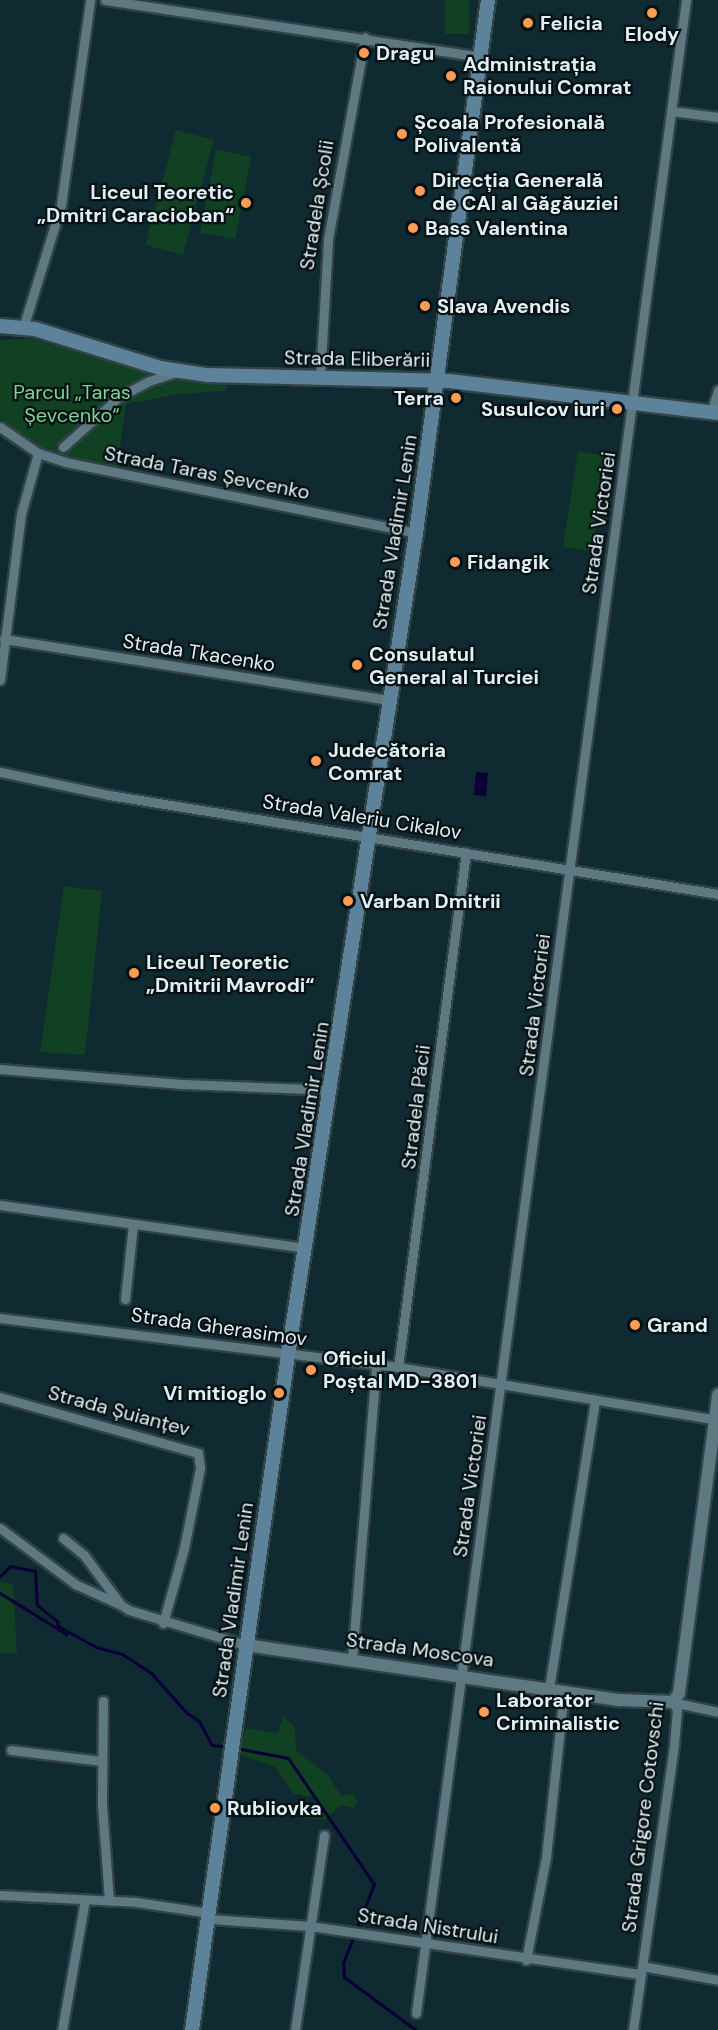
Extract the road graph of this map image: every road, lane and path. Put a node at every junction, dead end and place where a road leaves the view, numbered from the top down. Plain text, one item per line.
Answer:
1 (90, 0) edge
2 (105, 0) edge
3 (488, 0) edge
4 (686, 0) edge
5 (365, 37) junction
6 (481, 57) junction
7 (672, 111) junction
8 (718, 117) edge
9 (0, 327) edge
10 (23, 328) junction
11 (180, 371) junction
12 (320, 379) junction
13 (437, 380) junction
14 (718, 390) edge
15 (633, 402) junction
16 (715, 413) edge
17 (0, 428) edge
18 (63, 447) dead end
19 (38, 453) junction
20 (416, 532) junction
21 (4, 639) junction
22 (0, 680) edge
23 (389, 700) junction
24 (0, 772) edge
25 (370, 837) junction
26 (466, 852) junction
27 (571, 870) junction
28 (718, 894) edge
29 (0, 1069) edge
30 (331, 1090) junction
31 (0, 1205) edge
32 (132, 1224) junction
33 (306, 1248) junction
34 (125, 1299) dead end
35 (0, 1318) edge
36 (288, 1355) junction
37 (376, 1364) junction
38 (398, 1367) junction
39 (503, 1387) junction
40 (718, 1395) edge
41 (0, 1397) edge
42 (595, 1400) junction
43 (716, 1419) edge
44 (0, 1528) edge
45 (63, 1538) dead end
46 (121, 1605) junction
47 (163, 1623) junction
48 (246, 1644) junction
49 (352, 1659) junction
50 (461, 1676) junction
51 (549, 1688) junction
52 (564, 1691) junction
53 (103, 1701) dead end
54 (673, 1702) junction
55 (718, 1712) edge
56 (11, 1750) dead end
57 (102, 1761) junction
58 (324, 1835) dead end
59 (0, 1895) edge
60 (85, 1900) junction
61 (109, 1901) junction
62 (210, 1916) junction
63 (310, 1926) junction
64 (427, 1942) junction
65 (526, 1960) junction
66 (641, 1970) junction
67 (718, 1980) edge
68 (416, 2013) dead end
69 (62, 2030) edge
70 (192, 2030) edge
71 (295, 2030) edge
72 (633, 2030) edge

1 - 10 street
2 - 5 street
3 - 6 main road, Strada Vladimir Lenin
4 - 7 street, Strada Victoriei
5 - 6 street
5 - 12 street, Stradela Școlii
6 - 13 main road, Strada Vladimir Lenin
7 - 8 street
7 - 15 street, Strada Victoriei
9 - 10 main road, Strada Eliberării
10 - 11 main road, Strada Eliberării
11 - 12 main road, Strada Eliberării
11 - 18 street
12 - 13 main road, Strada Eliberării
13 - 15 main road, Strada Eliberării
13 - 20 main road, Strada Vladimir Lenin
14 - 16 street
15 - 16 main road, Strada Eliberării
15 - 27 street, Strada Victoriei
17 - 19 street, Strada Taras Șevcenko
19 - 20 street, Strada Taras Șevcenko
19 - 21 street
20 - 23 main road, Strada Vladimir Lenin
21 - 22 street
21 - 23 street, Strada Tkacenko
23 - 25 main road, Strada Vladimir Lenin
24 - 25 street, Strada Valeriu Cikalov
25 - 26 street, Strada Valeriu Cikalov
25 - 30 main road, Strada Vladimir Lenin
26 - 27 street, Strada Valeriu Cikalov
26 - 38 street, Stradela Păcii
27 - 28 street, Strada Valeriu Cikalov
27 - 39 street, Strada Victoriei
29 - 30 street
30 - 33 main road, Strada Vladimir Lenin
31 - 32 street
32 - 33 street
32 - 34 street
33 - 36 main road, Strada Vladimir Lenin
35 - 36 street, Strada Gherasimov
36 - 37 street, Strada Gherasimov
36 - 48 main road, Strada Vladimir Lenin
37 - 38 street, Strada Gherasimov
37 - 49 street
38 - 39 street, Strada Gherasimov
39 - 42 street, Strada Gherasimov
39 - 50 street, Strada Victoriei
40 - 43 street, Strada Grigore Cotovschi
41 - 47 street, Strada Șuianțev
42 - 43 street, Strada Gherasimov
42 - 51 street
43 - 54 street, Strada Grigore Cotovschi
44 - 46 street, Strada Moscova
45 - 46 street
46 - 47 street, Strada Moscova
47 - 48 street, Strada Moscova
48 - 49 street, Strada Moscova
48 - 62 main road, Strada Vladimir Lenin
49 - 50 street, Strada Moscova
50 - 51 street, Strada Moscova
50 - 64 street, Strada Victoriei
51 - 52 street, Strada Moscova
52 - 54 street, Strada Moscova
52 - 65 street
53 - 57 street
54 - 55 street, Strada Moscova
54 - 66 street, Strada Grigore Cotovschi
56 - 57 street
57 - 61 street
58 - 63 street
59 - 60 street, Strada Nistrului
60 - 61 street, Strada Nistrului
60 - 69 street
61 - 62 street, Strada Nistrului
62 - 63 street, Strada Nistrului
62 - 70 main road, Strada Vladimir Lenin
63 - 64 street, Strada Nistrului
63 - 71 street
64 - 65 street, Strada Nistrului
64 - 68 street, Strada Victoriei
65 - 66 street, Strada Nistrului
66 - 67 street, Strada Nistrului
66 - 72 street, Strada Grigore Cotovschi

